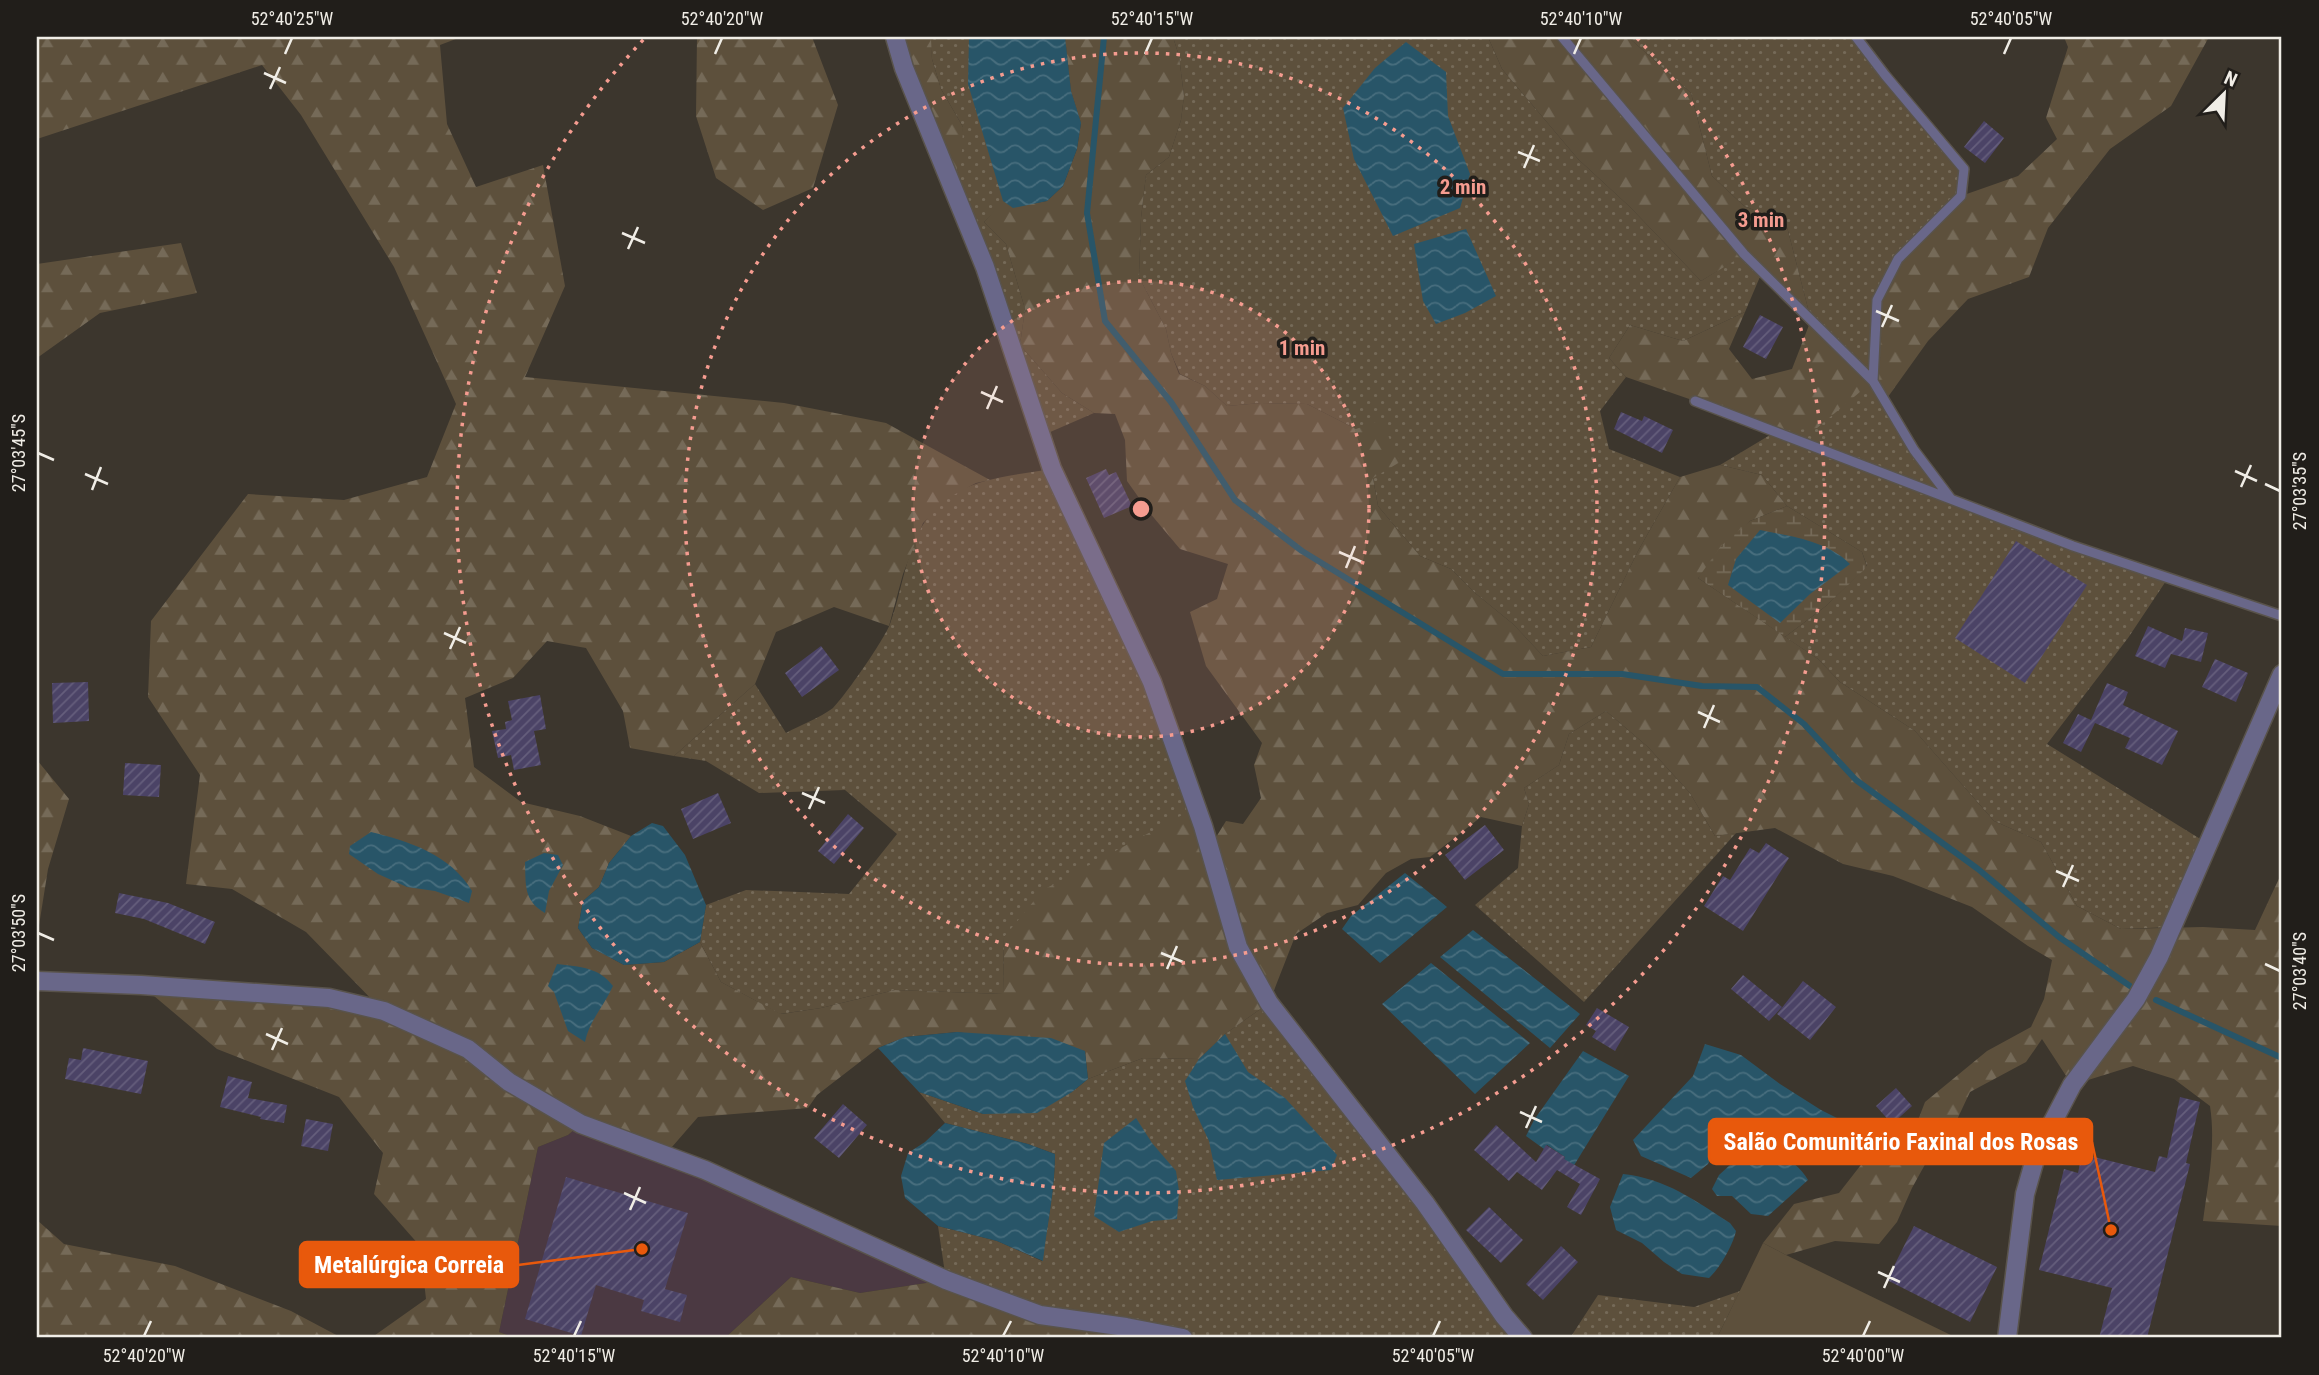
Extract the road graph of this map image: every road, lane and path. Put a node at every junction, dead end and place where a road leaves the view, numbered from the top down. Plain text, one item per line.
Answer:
1 (895, 37) edge
2 (1562, 37) edge
3 (1856, 37) edge
4 (1873, 381) junction
5 (1695, 401) dead end
6 (1952, 500) junction
7 (2282, 616) edge
8 (2282, 674) edge
9 (37, 981) edge
10 (1183, 1338) edge
11 (1522, 1338) edge
12 (2007, 1338) edge

1 - 11 street
2 - 4 lane
3 - 4 lane
4 - 6 lane
5 - 6 lane
6 - 7 lane
8 - 12 street
9 - 10 street

